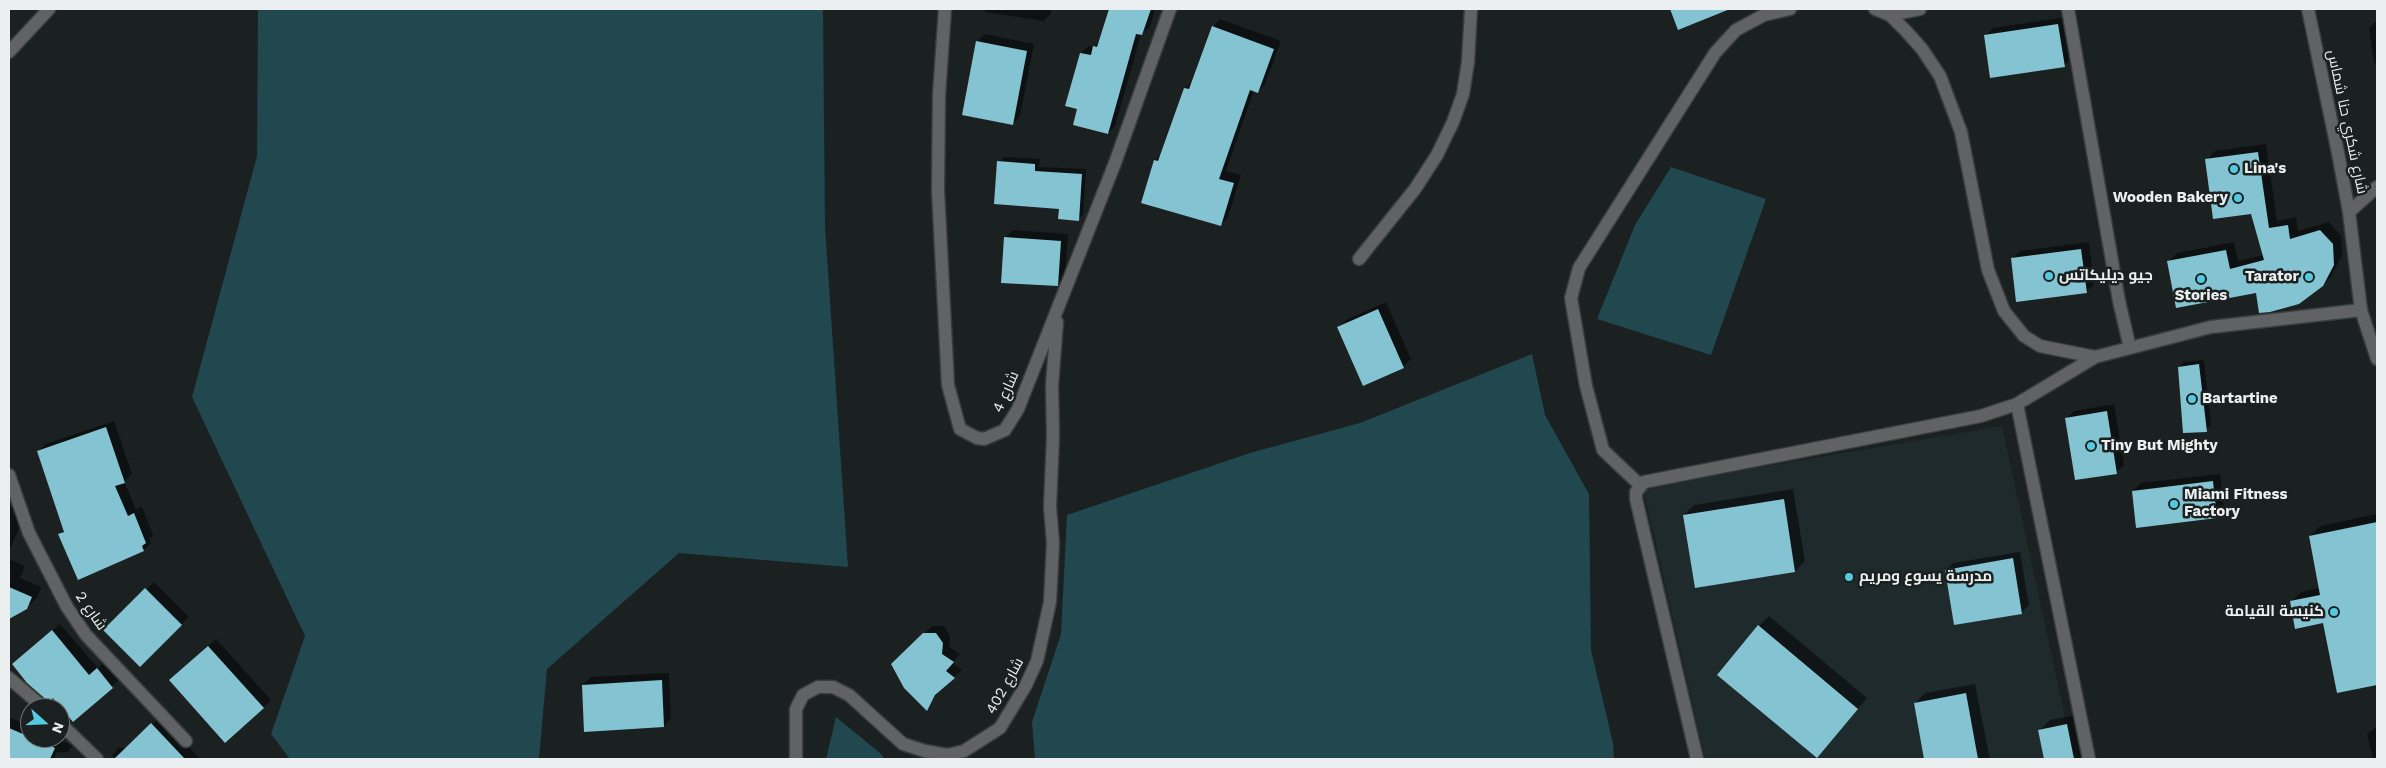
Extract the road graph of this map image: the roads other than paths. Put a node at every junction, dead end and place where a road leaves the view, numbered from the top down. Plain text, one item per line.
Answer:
1 (50, 9) edge
2 (945, 9) edge
3 (1170, 9) edge
4 (1472, 9) edge
5 (1790, 9) edge
6 (1875, 9) edge
7 (1920, 9) edge
8 (2068, 9) edge
9 (2308, 9) edge
10 (1890, 15) junction
11 (9, 52) edge
12 (2377, 187) edge
13 (2349, 212) junction
14 (1359, 259) dead end
15 (1059, 306) junction
16 (2361, 310) junction
17 (2130, 348) junction
18 (2095, 357) junction
19 (2377, 358) edge
20 (2017, 404) junction
21 (9, 475) edge
22 (1640, 486) junction
23 (9, 678) edge
24 (32, 698) edge
25 (70, 733) edge
26 (186, 741) dead end
27 (97, 759) edge
28 (796, 759) edge
29 (1697, 759) edge
30 (2089, 759) edge

1 - 11 street
2 - 15 street, شارع 4
3 - 15 street, شارع 4
4 - 14 street
5 - 22 street
6 - 10 street
7 - 10 street
8 - 17 street
9 - 13 street, شارع شكري حنا شماس
10 - 18 street
12 - 13 street
13 - 16 street, شارع شكري حنا شماس
15 - 28 street, شارع 402
16 - 17 street
16 - 19 street, شارع شكري حنا شماس
17 - 18 street
18 - 20 street
20 - 22 street
20 - 30 street
21 - 26 street, شارع 2
22 - 29 street
23 - 24 street
25 - 27 street

